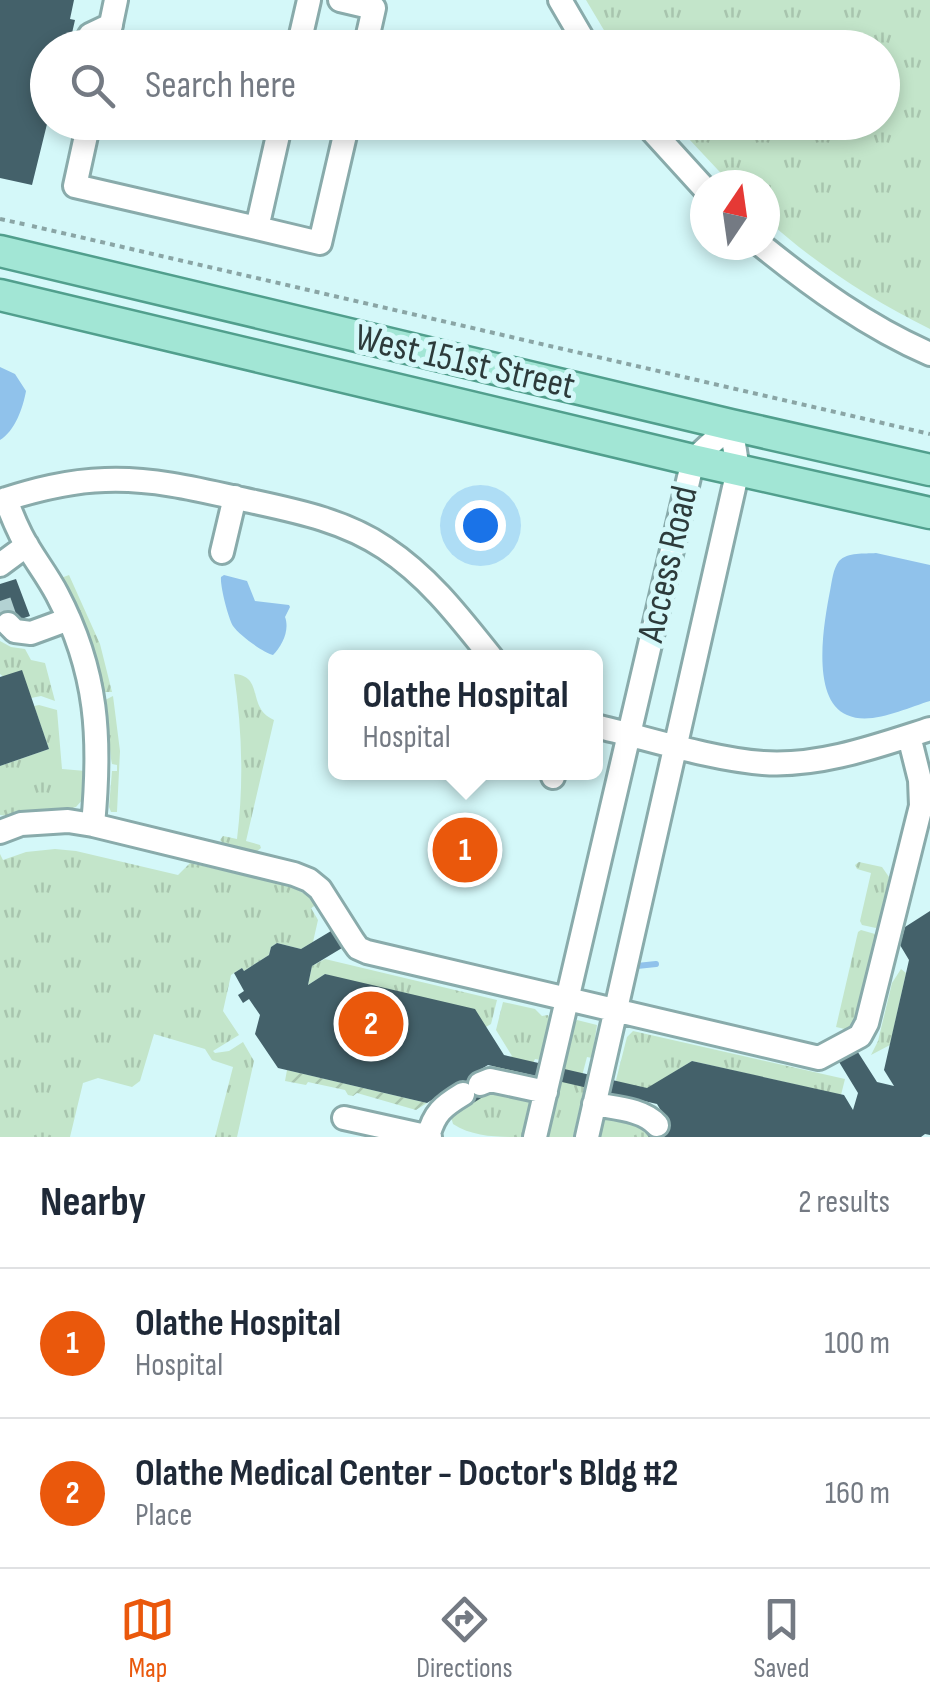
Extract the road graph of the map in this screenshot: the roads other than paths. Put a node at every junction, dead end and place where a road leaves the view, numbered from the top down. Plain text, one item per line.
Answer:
1 (116, 0) edge
2 (309, 0) edge
3 (340, 0) edge
4 (560, 0) edge
5 (110, 30) edge
6 (302, 30) edge
7 (369, 30) edge
8 (578, 30) edge
9 (85, 140) edge
10 (277, 140) edge
11 (344, 140) edge
12 (660, 140) edge
13 (690, 173) edge
14 (257, 228) junction
15 (0, 252) edge
16 (780, 260) edge
17 (0, 295) edge
18 (930, 354) edge
19 (731, 425) junction
20 (692, 460) junction
21 (738, 470) junction
22 (930, 470) edge
23 (234, 497) junction
24 (3, 500) edge
25 (930, 513) edge
26 (27, 545) junction
27 (222, 552) dead end
28 (0, 565) edge
29 (69, 620) junction
30 (8, 624) dead end
31 (485, 650) edge
32 (603, 728) edge
33 (919, 732) edge
34 (629, 734) junction
35 (676, 745) junction
36 (94, 826) junction
37 (0, 832) edge
38 (567, 999) junction
39 (615, 1010) junction
40 (546, 1092) junction
41 (594, 1104) junction
42 (344, 1118) dead end
43 (657, 1124) dead end
44 (429, 1137) edge
45 (535, 1137) edge
46 (587, 1137) edge

1 - 5 street
2 - 6 street
3 - 7 street
4 - 8 street
9 - 14 street
10 - 14 street
11 - 14 street
12 - 13 street
15 - 19 main road, West 151st Street
16 - 18 street
17 - 20 main road, West 151st Street
19 - 20 street, Access Road
19 - 21 street, Access Road
19 - 22 main road, West 151st Street
20 - 21 main road, West 151st Street
20 - 34 street, Access Road
21 - 25 main road, West 151st Street
21 - 35 street, Access Road
23 - 24 street
23 - 27 street
23 - 31 street
24 - 26 street
26 - 28 street
26 - 29 street
29 - 30 street
29 - 36 street
32 - 34 street
33 - 35 street
33 - 39 street
34 - 35 street
34 - 38 street, Access Road
35 - 39 street, Access Road
36 - 37 street
36 - 38 street
38 - 39 street
38 - 40 street, Access Road
39 - 41 street, Access Road
40 - 44 street
40 - 45 street, Access Road
41 - 43 street
41 - 46 street, Access Road
42 - 44 street

